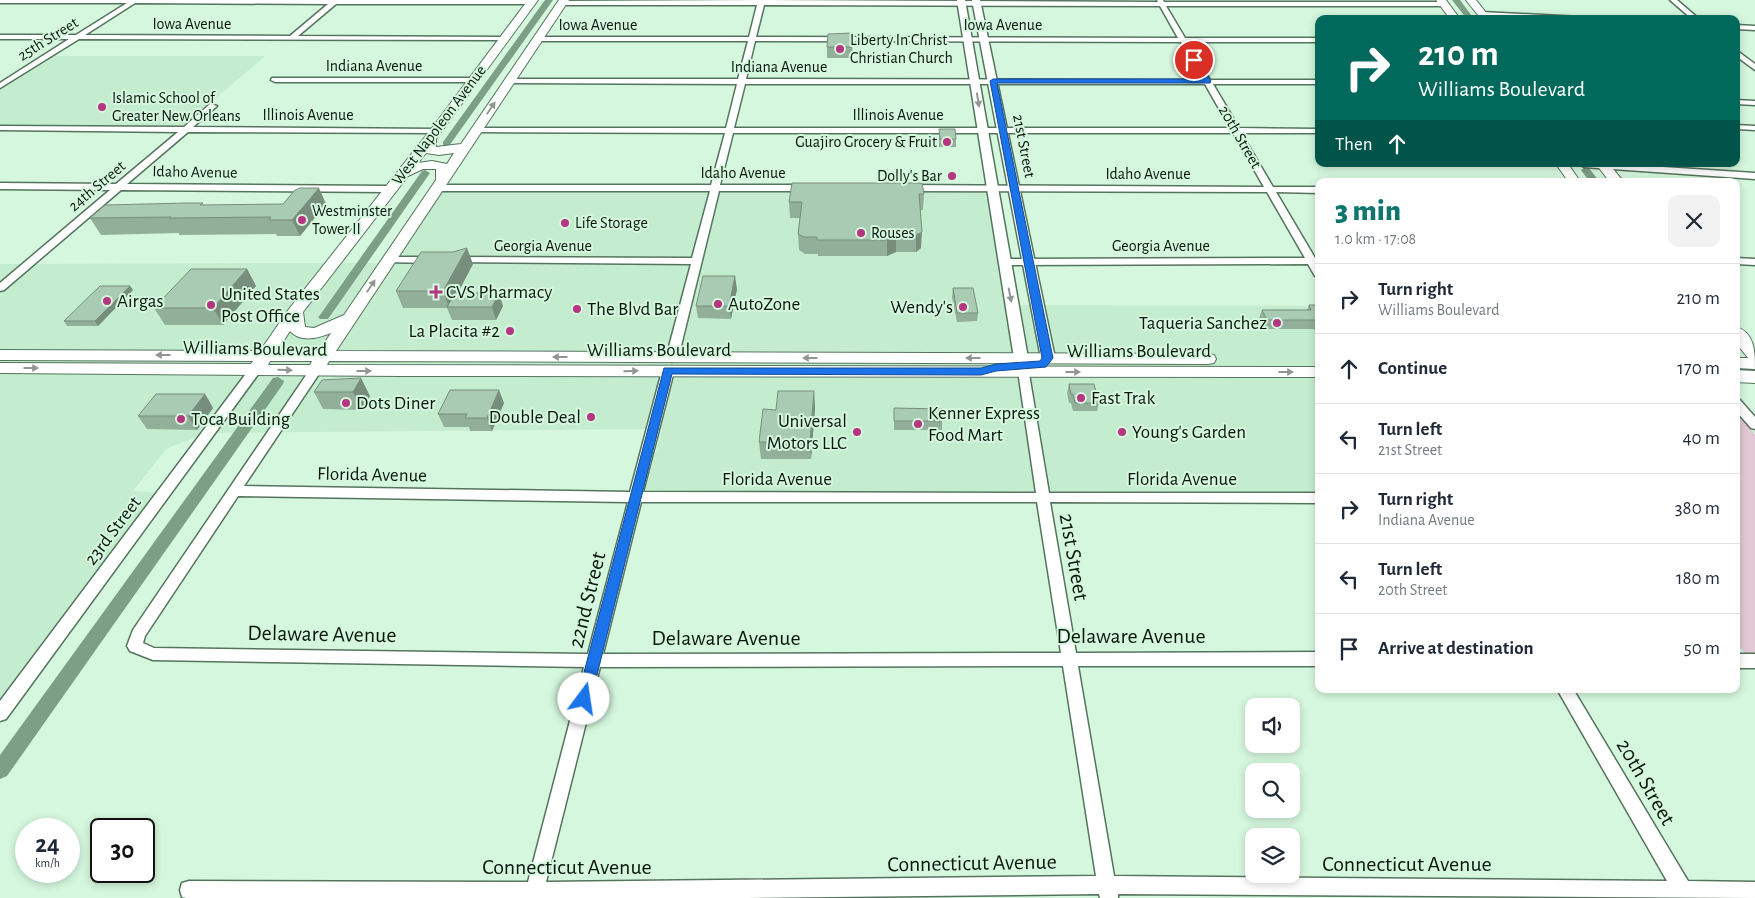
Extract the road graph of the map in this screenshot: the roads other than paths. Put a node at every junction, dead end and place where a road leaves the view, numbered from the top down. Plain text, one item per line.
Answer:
1 (1471, 0) edge
2 (1673, 0) edge
3 (0, 1) edge
4 (135, 1) edge
5 (335, 1) edge
6 (532, 1) edge
7 (564, 1) edge
8 (762, 1) edge
9 (962, 1) edge
10 (977, 1) edge
11 (1161, 2) edge
12 (1443, 2) edge
13 (1452, 15) edge
14 (1483, 15) edge
15 (1691, 15) edge
16 (1740, 27) edge
17 (1755, 28) edge
18 (0, 37) edge
19 (77, 37) junction
20 (292, 37) junction
21 (504, 38) junction
22 (752, 38) junction
23 (538, 39) junction
24 (968, 39) junction
25 (985, 39) junction
26 (1182, 40) junction
27 (1315, 40) edge
28 (1740, 55) edge
29 (1740, 62) edge
30 (1753, 64) edge
31 (0, 79) edge
32 (10, 79) junction
33 (275, 80) dead end
34 (473, 80) junction
35 (509, 81) junction
36 (742, 81) junction
37 (975, 81) junction
38 (993, 81) junction
39 (1207, 81) junction
40 (1315, 82) edge
41 (0, 86) edge
42 (1740, 102) edge
43 (1755, 103) edge
44 (213, 106) dead end
45 (1740, 127) edge
46 (0, 128) edge
47 (1755, 128) edge
48 (187, 129) junction
49 (477, 130) junction
50 (729, 130) junction
51 (983, 130) junction
52 (1003, 130) junction
53 (1236, 130) junction
54 (1315, 131) edge
55 (433, 134) junction
56 (466, 146) junction
57 (1564, 167) edge
58 (1604, 167) edge
59 (1640, 167) edge
60 (402, 174) junction
61 (1755, 176) edge
62 (1572, 178) edge
63 (1614, 178) edge
64 (440, 184) junction
65 (0, 186) edge
66 (119, 186) junction
67 (715, 188) junction
68 (812, 188) edge
69 (899, 188) edge
70 (992, 188) junction
71 (1015, 188) junction
72 (390, 189) junction
73 (1270, 189) junction
74 (1315, 190) edge
75 (389, 260) junction
76 (1315, 261) edge
77 (1740, 261) edge
78 (696, 262) junction
79 (1004, 262) junction
80 (1028, 262) junction
81 (1755, 262) edge
82 (0, 288) edge
83 (295, 312) junction
84 (351, 316) junction
85 (1740, 337) edge
86 (0, 355) edge
87 (1755, 356) edge
88 (1048, 358) junction
89 (1315, 360) edge
90 (260, 363) junction
91 (319, 364) junction
92 (670, 364) junction
93 (1022, 365) junction
94 (1740, 366) edge
95 (0, 368) edge
96 (981, 371) junction
97 (1315, 372) edge
98 (1750, 374) edge
99 (1740, 408) edge
100 (1755, 425) edge
101 (235, 491) junction
102 (635, 497) junction
103 (1315, 498) edge
104 (1043, 499) junction
105 (1070, 658) junction
106 (1315, 659) edge
107 (594, 661) junction
108 (1740, 661) edge
109 (1755, 661) edge
110 (1567, 693) edge
111 (0, 714) edge
112 (189, 890) dead end
113 (1108, 892) edge
114 (1755, 892) edge
115 (1685, 894) edge
116 (534, 895) edge

1 - 14 main road
2 - 15 street
3 - 4 street
4 - 5 street
4 - 19 street, 25th Street
5 - 6 street
5 - 20 street
6 - 21 main road, West Napoleon Avenue
7 - 8 street
7 - 23 main road, West Napoleon Avenue
8 - 9 street
8 - 22 street, 22nd Street
9 - 10 street
9 - 24 street, 21st Street
10 - 11 street
10 - 25 street, 21st Street
11 - 12 street
11 - 26 street, 20th Street
12 - 13 main road
16 - 17 street
18 - 19 street, Iowa Avenue
19 - 20 street, Iowa Avenue
19 - 32 street, 25th Street
20 - 21 street, Iowa Avenue
21 - 34 main road, West Napoleon Avenue
22 - 23 street, Iowa Avenue
22 - 24 street, Iowa Avenue
22 - 36 street, 22nd Street
23 - 35 main road, West Napoleon Avenue
24 - 25 street, Iowa Avenue
24 - 37 street, 21st Street
25 - 26 street, Iowa Avenue
25 - 38 street, 21st Street
26 - 27 street, Iowa Avenue
26 - 39 street, 20th Street
28 - 30 street
29 - 30 street
31 - 32 street
32 - 41 street, 25th Street
33 - 34 street, Indiana Avenue
34 - 55 main road, West Napoleon Avenue
35 - 36 street, Indiana Avenue
49 -> 35 main road, West Napoleon Avenue
36 - 37 street, Indiana Avenue
36 - 50 street, 22nd Street
37 - 38 street, Indiana Avenue
37 -> 51 street, 21st Street
38 - 39 street, Indiana Avenue
38 - 52 street, 21st Street
39 - 40 street, Indiana Avenue
39 - 53 street, 20th Street
42 - 43 street
44 - 48 street, 24th Street
45 - 47 street
46 - 48 street, Illinois Avenue
48 - 55 street, Illinois Avenue
48 - 66 street, 24th Street
49 - 50 street, Illinois Avenue
49 - 56 main road, West Napoleon Avenue
50 - 51 street, Illinois Avenue
50 - 67 street, 22nd Street
51 - 52 street, Illinois Avenue
51 - 70 street, 21st Street
52 - 53 street, Illinois Avenue
52 - 71 street, 21st Street
53 - 54 street, Illinois Avenue
53 - 73 street, 20th Street
55 - 56 main road
55 - 60 main road, West Napoleon Avenue
56 - 64 main road, West Napoleon Avenue
57 - 62 main road
58 - 63 main road
59 - 61 street
60 - 64 main road
60 - 72 main road, West Napoleon Avenue
64 - 67 street, Idaho Avenue
64 - 75 main road, West Napoleon Avenue
65 - 66 street, Idaho Avenue
66 - 72 street, Idaho Avenue
66 - 82 street, 24th Street
67 - 68 street, Idaho Avenue
67 - 78 street, 22nd Street
69 - 70 street, Idaho Avenue
70 - 71 street, Idaho Avenue
70 - 79 street, 21st Street
71 - 73 street, Idaho Avenue
71 - 80 street, 21st Street
72 - 83 main road, West Napoleon Avenue
73 - 74 street, Idaho Avenue
73 - 76 street, 20th Street
75 - 78 street, Georgia Avenue
84 -> 75 main road, West Napoleon Avenue
76 - 80 street, Georgia Avenue
77 - 81 street
78 - 92 street, 22nd Street
79 - 80 street, Georgia Avenue
79 -> 93 street, 21st Street
80 - 88 street, 21st Street
83 - 84 main road
83 - 90 main road, West Napoleon Avenue
84 - 91 main road, West Napoleon Avenue
85 - 87 main road
90 -> 86 main road, Williams Boulevard
88 - 89 main road, Williams Boulevard
88 - 93 main road, Williams Boulevard
88 - 96 main road
90 - 91 main road, Williams Boulevard
95 -> 90 main road, Williams Boulevard
90 - 111 street, 23rd Street
91 - 92 main road, Williams Boulevard
91 - 101 street
93 -> 92 main road, Williams Boulevard
92 - 96 main road, Williams Boulevard
92 - 102 street, 22nd Street
93 - 96 main road, Williams Boulevard
93 -> 97 main road, Williams Boulevard
93 - 104 street, 21st Street
94 - 98 main road
99 - 100 street
101 - 102 street, Florida Avenue
101 - 107 street, Delaware Avenue
102 - 104 street, Florida Avenue
102 - 107 street, 22nd Street
103 - 104 street, Florida Avenue
104 - 105 street, 21st Street
105 - 106 street, Delaware Avenue
105 - 107 street, Delaware Avenue
105 - 113 street, 21st Street
107 - 116 street, 22nd Street
108 - 109 street
110 - 115 street, 20th Street
112 - 116 street, Connecticut Avenue
113 - 115 street, Connecticut Avenue
113 - 116 street, Connecticut Avenue
114 - 115 street, Connecticut Avenue

